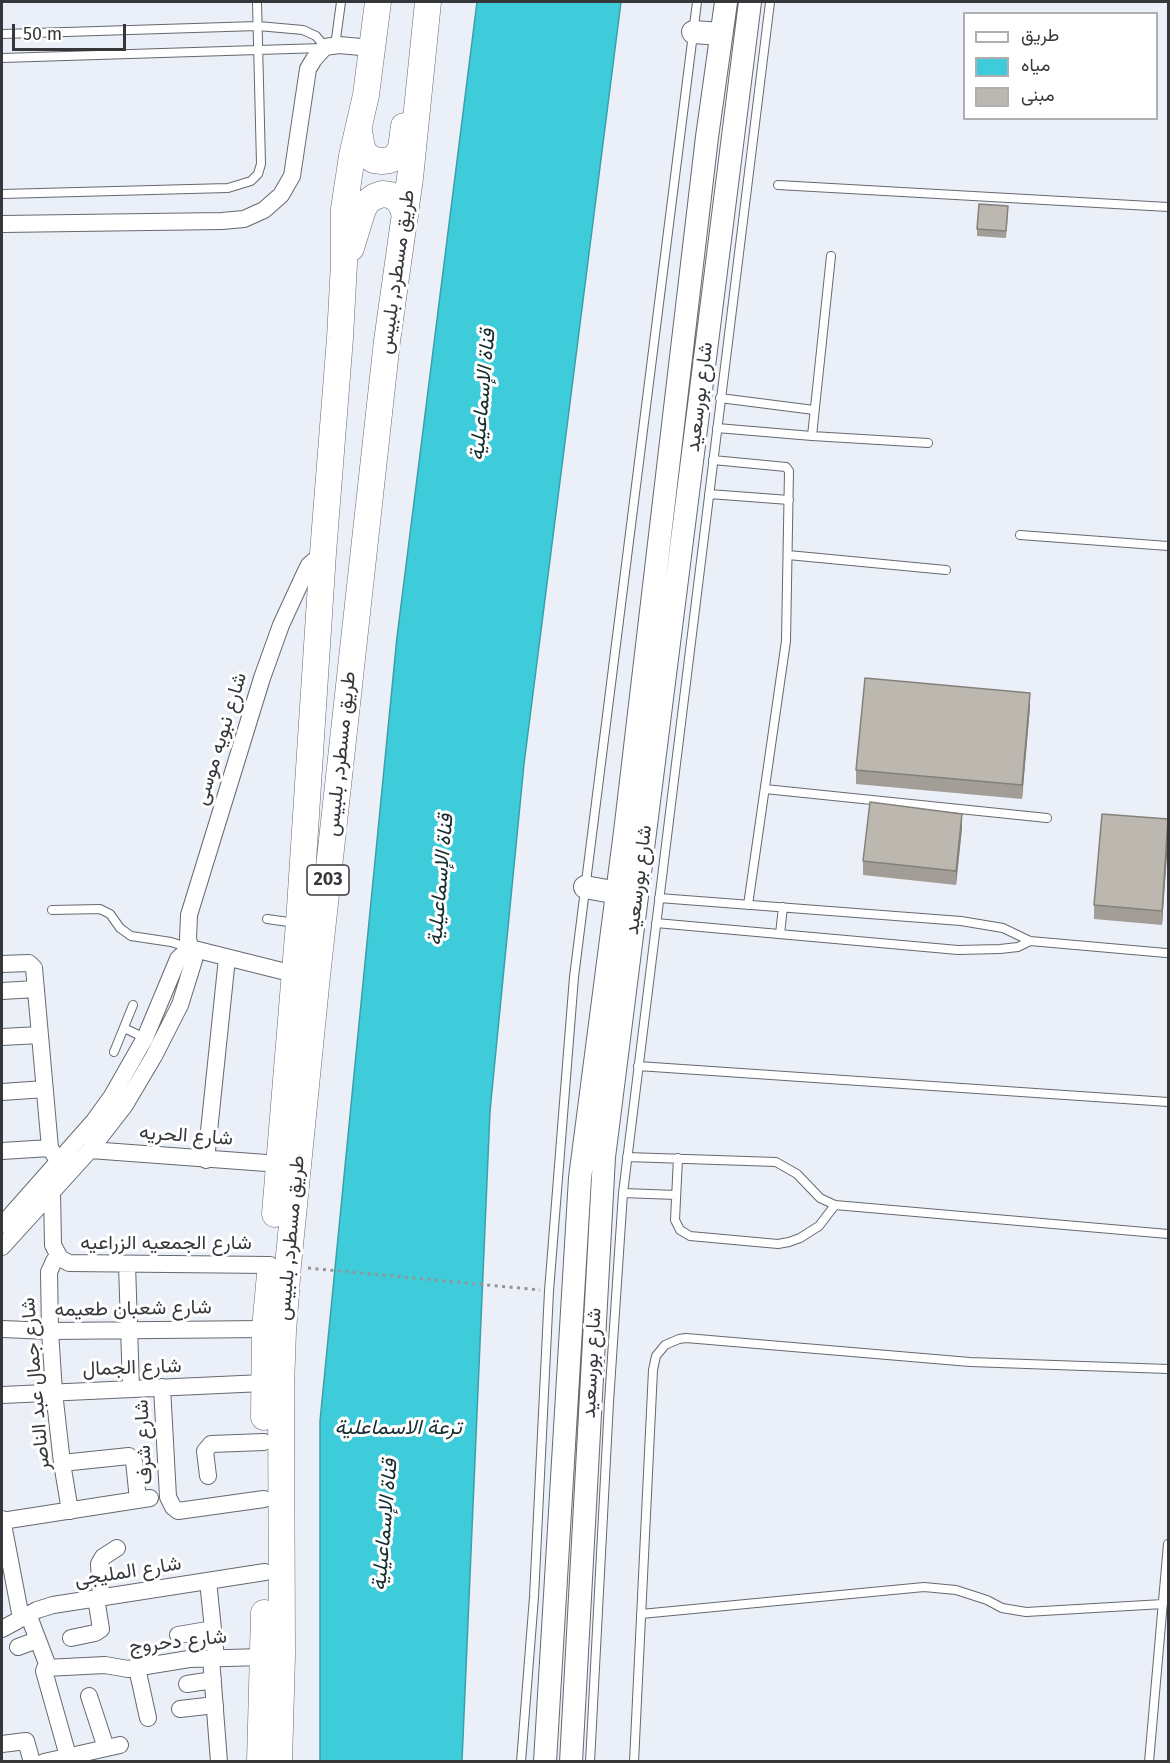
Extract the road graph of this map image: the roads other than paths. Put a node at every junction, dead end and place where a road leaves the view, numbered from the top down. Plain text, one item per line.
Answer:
1 (257, 2) edge
2 (341, 2) edge
3 (378, 2) edge
4 (428, 2) edge
5 (697, 2) edge
6 (726, 2) edge
7 (750, 2) edge
8 (770, 2) edge
9 (258, 26) junction
10 (693, 32) junction
11 (2, 34) edge
12 (721, 34) junction
13 (330, 47) junction
14 (372, 48) junction
15 (260, 50) junction
16 (2, 58) edge
17 (418, 82) junction
18 (359, 131) junction
19 (778, 185) dead end
20 (2, 194) edge
21 (1168, 207) edge
22 (405, 216) junction
23 (2, 224) edge
24 (831, 256) dead end
25 (344, 263) junction
26 (720, 398) junction
27 (814, 410) junction
28 (717, 428) junction
29 (812, 436) junction
30 (928, 443) dead end
31 (713, 460) junction
32 (709, 494) junction
33 (789, 500) junction
34 (1020, 535) dead end
35 (1168, 546) edge
36 (323, 553) junction
37 (788, 555) junction
38 (946, 570) dead end
39 (765, 789) junction
40 (1047, 818) dead end
41 (585, 887) junction
42 (618, 893) junction
43 (659, 898) junction
44 (748, 905) junction
45 (783, 907) junction
46 (52, 910) dead end
47 (267, 920) dead end
48 (299, 923) junction
49 (656, 923) junction
50 (780, 934) junction
51 (1030, 941) junction
52 (190, 948) junction
53 (1166, 953) dead end
54 (227, 958) junction
55 (2, 964) edge
56 (294, 974) junction
57 (36, 988) junction
58 (2, 991) edge
59 (133, 1005) dead end
60 (124, 1028) junction
61 (40, 1035) junction
62 (2, 1037) edge
63 (145, 1038) junction
64 (114, 1052) dead end
65 (638, 1066) junction
66 (45, 1089) junction
67 (2, 1092) edge
68 (1168, 1102) edge
69 (90, 1150) junction
70 (2, 1151) edge
71 (54, 1154) junction
72 (627, 1157) junction
73 (678, 1158) junction
74 (206, 1160) junction
75 (280, 1164) junction
76 (52, 1191) junction
77 (623, 1193) junction
78 (676, 1195) junction
79 (836, 1205) junction
80 (2, 1225) edge
81 (1168, 1234) edge
82 (2, 1247) edge
83 (60, 1258) junction
84 (127, 1264) junction
85 (270, 1264) junction
86 (2, 1329) edge
87 (265, 1329) junction
88 (130, 1331) junction
89 (50, 1332) junction
90 (1168, 1369) edge
91 (263, 1383) junction
92 (162, 1387) junction
93 (131, 1389) junction
94 (54, 1392) junction
95 (2, 1395) edge
96 (264, 1442) junction
97 (62, 1463) junction
98 (208, 1476) dead end
99 (264, 1499) junction
100 (70, 1511) junction
101 (2, 1520) edge
102 (1168, 1544) edge
103 (117, 1548) dead end
104 (265, 1572) junction
105 (208, 1581) junction
106 (98, 1598) junction
107 (1165, 1600) edge
108 (641, 1614) junction
109 (24, 1616) junction
110 (2, 1629) edge
111 (213, 1629) junction
112 (178, 1635) dead end
113 (71, 1638) dead end
114 (38, 1640) junction
115 (18, 1647) dead end
116 (264, 1657) junction
117 (213, 1658) junction
118 (46, 1660) dead end
119 (137, 1668) junction
120 (213, 1680) junction
121 (187, 1684) dead end
122 (89, 1696) dead end
123 (215, 1705) junction
124 (180, 1709) dead end
125 (148, 1718) dead end
126 (2, 1744) edge
127 (68, 1756) junction
128 (32, 1761) edge
129 (44, 1761) edge
130 (219, 1761) edge
131 (260, 1761) edge
132 (279, 1761) edge
133 (521, 1761) edge
134 (545, 1761) edge
135 (571, 1761) edge
136 (590, 1761) edge
137 (634, 1761) edge
138 (1149, 1761) edge

1 - 9 lane
2 - 13 lane
3 - 14 main road, طريق مسطرد, بلبيس / 203
4 - 17 main road, طريق مسطرد, بلبيس / 203
5 - 10 lane
6 - 12 main road, شارع بورسعيد
7 - 135 main road, شارع بورسعيد
8 - 26 lane
9 - 11 lane
9 - 13 lane
9 - 15 lane
10 - 12 main road
10 - 41 lane
12 - 42 main road, شارع بورسعيد
13 - 14 street
13 - 15 lane
13 - 23 street
14 - 18 main road, طريق مسطرد, بلبيس / 203
15 - 16 lane
15 - 20 lane
17 - 18 main road
17 - 22 main road, طريق مسطرد, بلبيس / 203
18 - 25 main road, طريق مسطرد, بلبيس / 203
19 - 21 lane
22 - 25 main road
22 - 132 main road, طريق مسطرد, بلبيس / 203
24 - 27 lane
25 - 36 main road, طريق مسطرد, بلبيس / 203
26 - 27 lane
26 - 28 lane
27 - 29 lane
28 - 29 lane
28 - 31 lane
29 - 30 lane
31 - 32 lane
31 - 33 lane
32 - 33 lane
32 - 43 lane
33 - 37 lane
34 - 35 lane
36 - 48 main road, طريق مسطرد, بلبيس / 203
36 - 52 street, شارع نبويه موسى
37 - 38 lane
37 - 39 lane
39 - 40 lane
39 - 44 lane
41 - 42 main road
41 - 133 lane
42 - 134 main road, شارع بورسعيد
43 - 44 lane
43 - 49 lane
44 - 45 lane
45 - 50 lane
45 - 51 lane
46 - 52 lane
47 - 48 lane
48 - 56 main road, طريق مسطرد, بلبيس / 203
49 - 50 lane
49 - 65 lane
50 - 51 lane
51 - 53 lane
52 - 54 street
52 - 63 street
52 - 69 street, شارع نبويه موسى
54 - 56 street
54 - 74 street
55 - 57 street
56 - 75 main road, طريق مسطرد, بلبيس / 203
57 - 58 street
57 - 61 street
59 - 60 lane
60 - 63 lane
60 - 64 lane
61 - 62 street
61 - 66 street
63 - 71 street
65 - 68 lane
65 - 72 lane
66 - 67 street
66 - 71 street
69 - 74 street, شارع الحريه
69 - 76 street, شارع نبويه موسى
70 - 71 street
71 - 80 street
72 - 73 lane
72 - 77 lane
73 - 78 lane
73 - 79 lane
74 - 75 street, شارع الحريه
75 - 85 main road, طريق مسطرد, بلبيس / 203
76 - 82 street, شارع نبويه موسى
76 - 83 street, شارع الجمعيه الزراعيه
77 - 78 lane
77 - 136 lane
78 - 79 lane
79 - 81 lane
83 - 84 street, شارع الجمعيه الزراعيه
83 - 89 street, شارع جمال عبد الناصر
84 - 85 street, شارع الجمعيه الزراعيه
84 - 88 street
85 - 87 main road, طريق مسطرد, بلبيس / 203
86 - 89 street, شارع شعبان طعيمه
87 - 88 street, شارع شعبان طعيمه
87 - 91 main road, طريق مسطرد, بلبيس / 203
88 - 89 street, شارع شعبان طعيمه
88 - 93 street
89 - 94 street, شارع جمال عبد الناصر
90 - 108 lane
91 - 92 street, شارع الجمال
91 - 96 main road, طريق مسطرد, بلبيس / 203
92 - 93 street, شارع الجمال
92 - 99 street, شارع شرف
93 - 94 street, شارع الجمال
94 - 95 street, شارع الجمال
94 - 97 street, شارع جمال عبد الناصر
96 - 98 street
96 - 99 main road, طريق مسطرد, بلبيس / 203
97 - 100 street, شارع جمال عبد الناصر
97 - 100 street
99 - 104 main road, طريق مسطرد, بلبيس / 203
100 - 101 street
101 - 109 street
102 - 107 lane
103 - 106 street
104 - 105 street, شارع المليجى
104 - 116 main road, طريق مسطرد, بلبيس / 203
105 - 106 street, شارع المليجى
105 - 111 street
106 - 109 street, شارع المليجى
106 - 113 street
107 - 108 lane
107 - 138 lane
108 - 137 lane
109 - 110 street, شارع المليجى
109 - 114 street
111 - 112 street
111 - 117 street
114 - 115 street
114 - 118 street
116 - 117 street, شارع دحروج
116 - 131 main road, طريق مسطرد, بلبيس / 203
117 - 119 street, شارع دحروج
117 - 120 street
119 - 125 street
119 - 127 street, شارع دحروج
120 - 121 street
120 - 123 street
122 - 127 street
123 - 124 street
123 - 130 street
126 - 128 street
127 - 129 street

